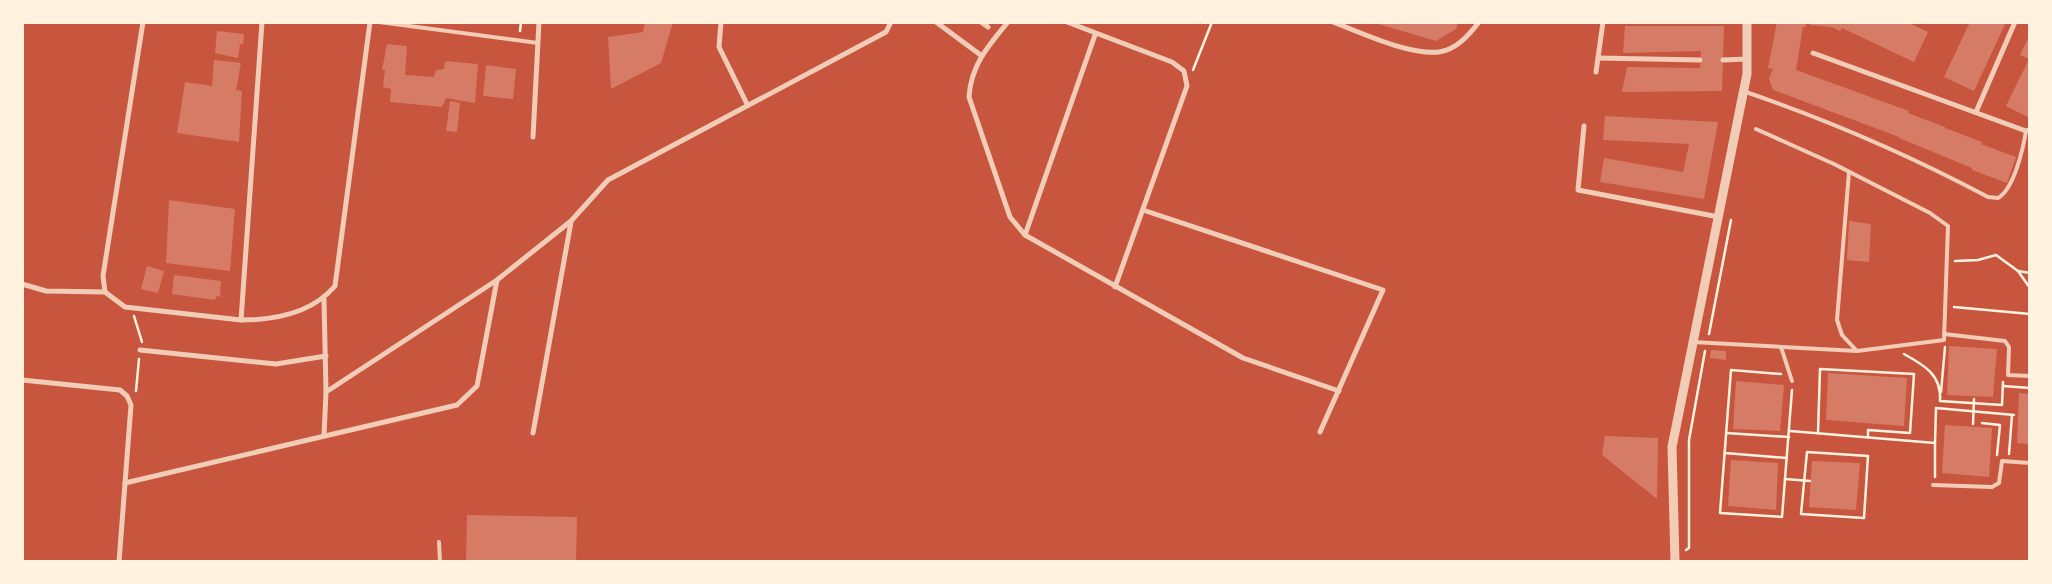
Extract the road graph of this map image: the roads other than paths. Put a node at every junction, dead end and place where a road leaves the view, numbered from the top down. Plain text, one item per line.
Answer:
1 (143, 22) edge
2 (262, 22) edge
3 (370, 22) edge
4 (379, 22) edge
5 (539, 22) edge
6 (721, 22) edge
7 (891, 22) edge
8 (936, 22) edge
9 (981, 22) edge
10 (1008, 22) edge
11 (1066, 22) edge
12 (1333, 22) edge
13 (1479, 22) edge
14 (1603, 22) edge
15 (1747, 22) edge
16 (2015, 22) edge
17 (988, 27) dead end
18 (1095, 35) junction
19 (538, 43) junction
20 (1813, 53) dead end
21 (982, 56) junction
22 (1598, 58) junction
23 (1747, 59) junction
24 (1700, 60) dead end
25 (1722, 60) dead end
26 (1596, 72) dead end
27 (1743, 92) junction
28 (747, 104) junction
29 (1976, 112) junction
30 (1584, 126) dead end
31 (1756, 129) dead end
32 (2028, 131) edge
33 (534, 138) dead end
34 (1849, 172) junction
35 (1143, 210) junction
36 (1719, 217) junction
37 (572, 221) junction
38 (1025, 235) junction
39 (497, 280) junction
40 (23, 285) edge
41 (1115, 287) junction
42 (105, 292) junction
43 (324, 298) junction
44 (241, 320) junction
45 (1944, 334) junction
46 (1693, 342) junction
47 (1782, 346) junction
48 (142, 350) road end
49 (1857, 351) junction
50 (326, 356) junction
51 (2030, 376) edge
52 (22, 380) edge
53 (1792, 381) road end
54 (1339, 391) junction
55 (326, 392) junction
56 (1320, 432) dead end
57 (533, 433) dead end
58 (324, 436) junction
59 (2030, 462) edge
60 (125, 483) junction
61 (1933, 485) dead end
62 (439, 542) dead end
63 (1678, 558) edge
64 (118, 560) edge
65 (440, 562) edge

1 - 42 street
2 - 44 street
3 - 43 street
4 - 19 lane
5 - 19 street
6 - 28 street
7 - 28 street
8 - 21 street
9 - 17 street
10 - 21 street
11 - 18 street
12 - 13 street
14 - 22 street
15 - 23 street
16 - 29 street
18 - 35 street
18 - 38 street
19 - 33 street
20 - 29 street
21 - 38 street
22 - 24 street
22 - 26 street
23 - 25 street
23 - 27 street
27 - 32 lane
27 - 36 street
28 - 37 street
29 - 32 street
30 - 36 street
31 - 34 lane
34 - 45 lane
34 - 49 lane
35 - 41 street
35 - 54 street
36 - 46 street
37 - 39 street
37 - 57 street
38 - 41 street
39 - 55 street
39 - 58 street
40 - 42 street
41 - 54 street
42 - 44 street
43 - 44 street
43 - 50 street
45 - 49 lane
45 - 51 lane
46 - 47 lane
46 - 63 street
47 - 49 lane
47 - 53 lane
48 - 50 street
50 - 55 street
52 - 60 street
54 - 56 street
55 - 58 street
58 - 60 street
59 - 61 lane
60 - 64 street
62 - 65 lane

